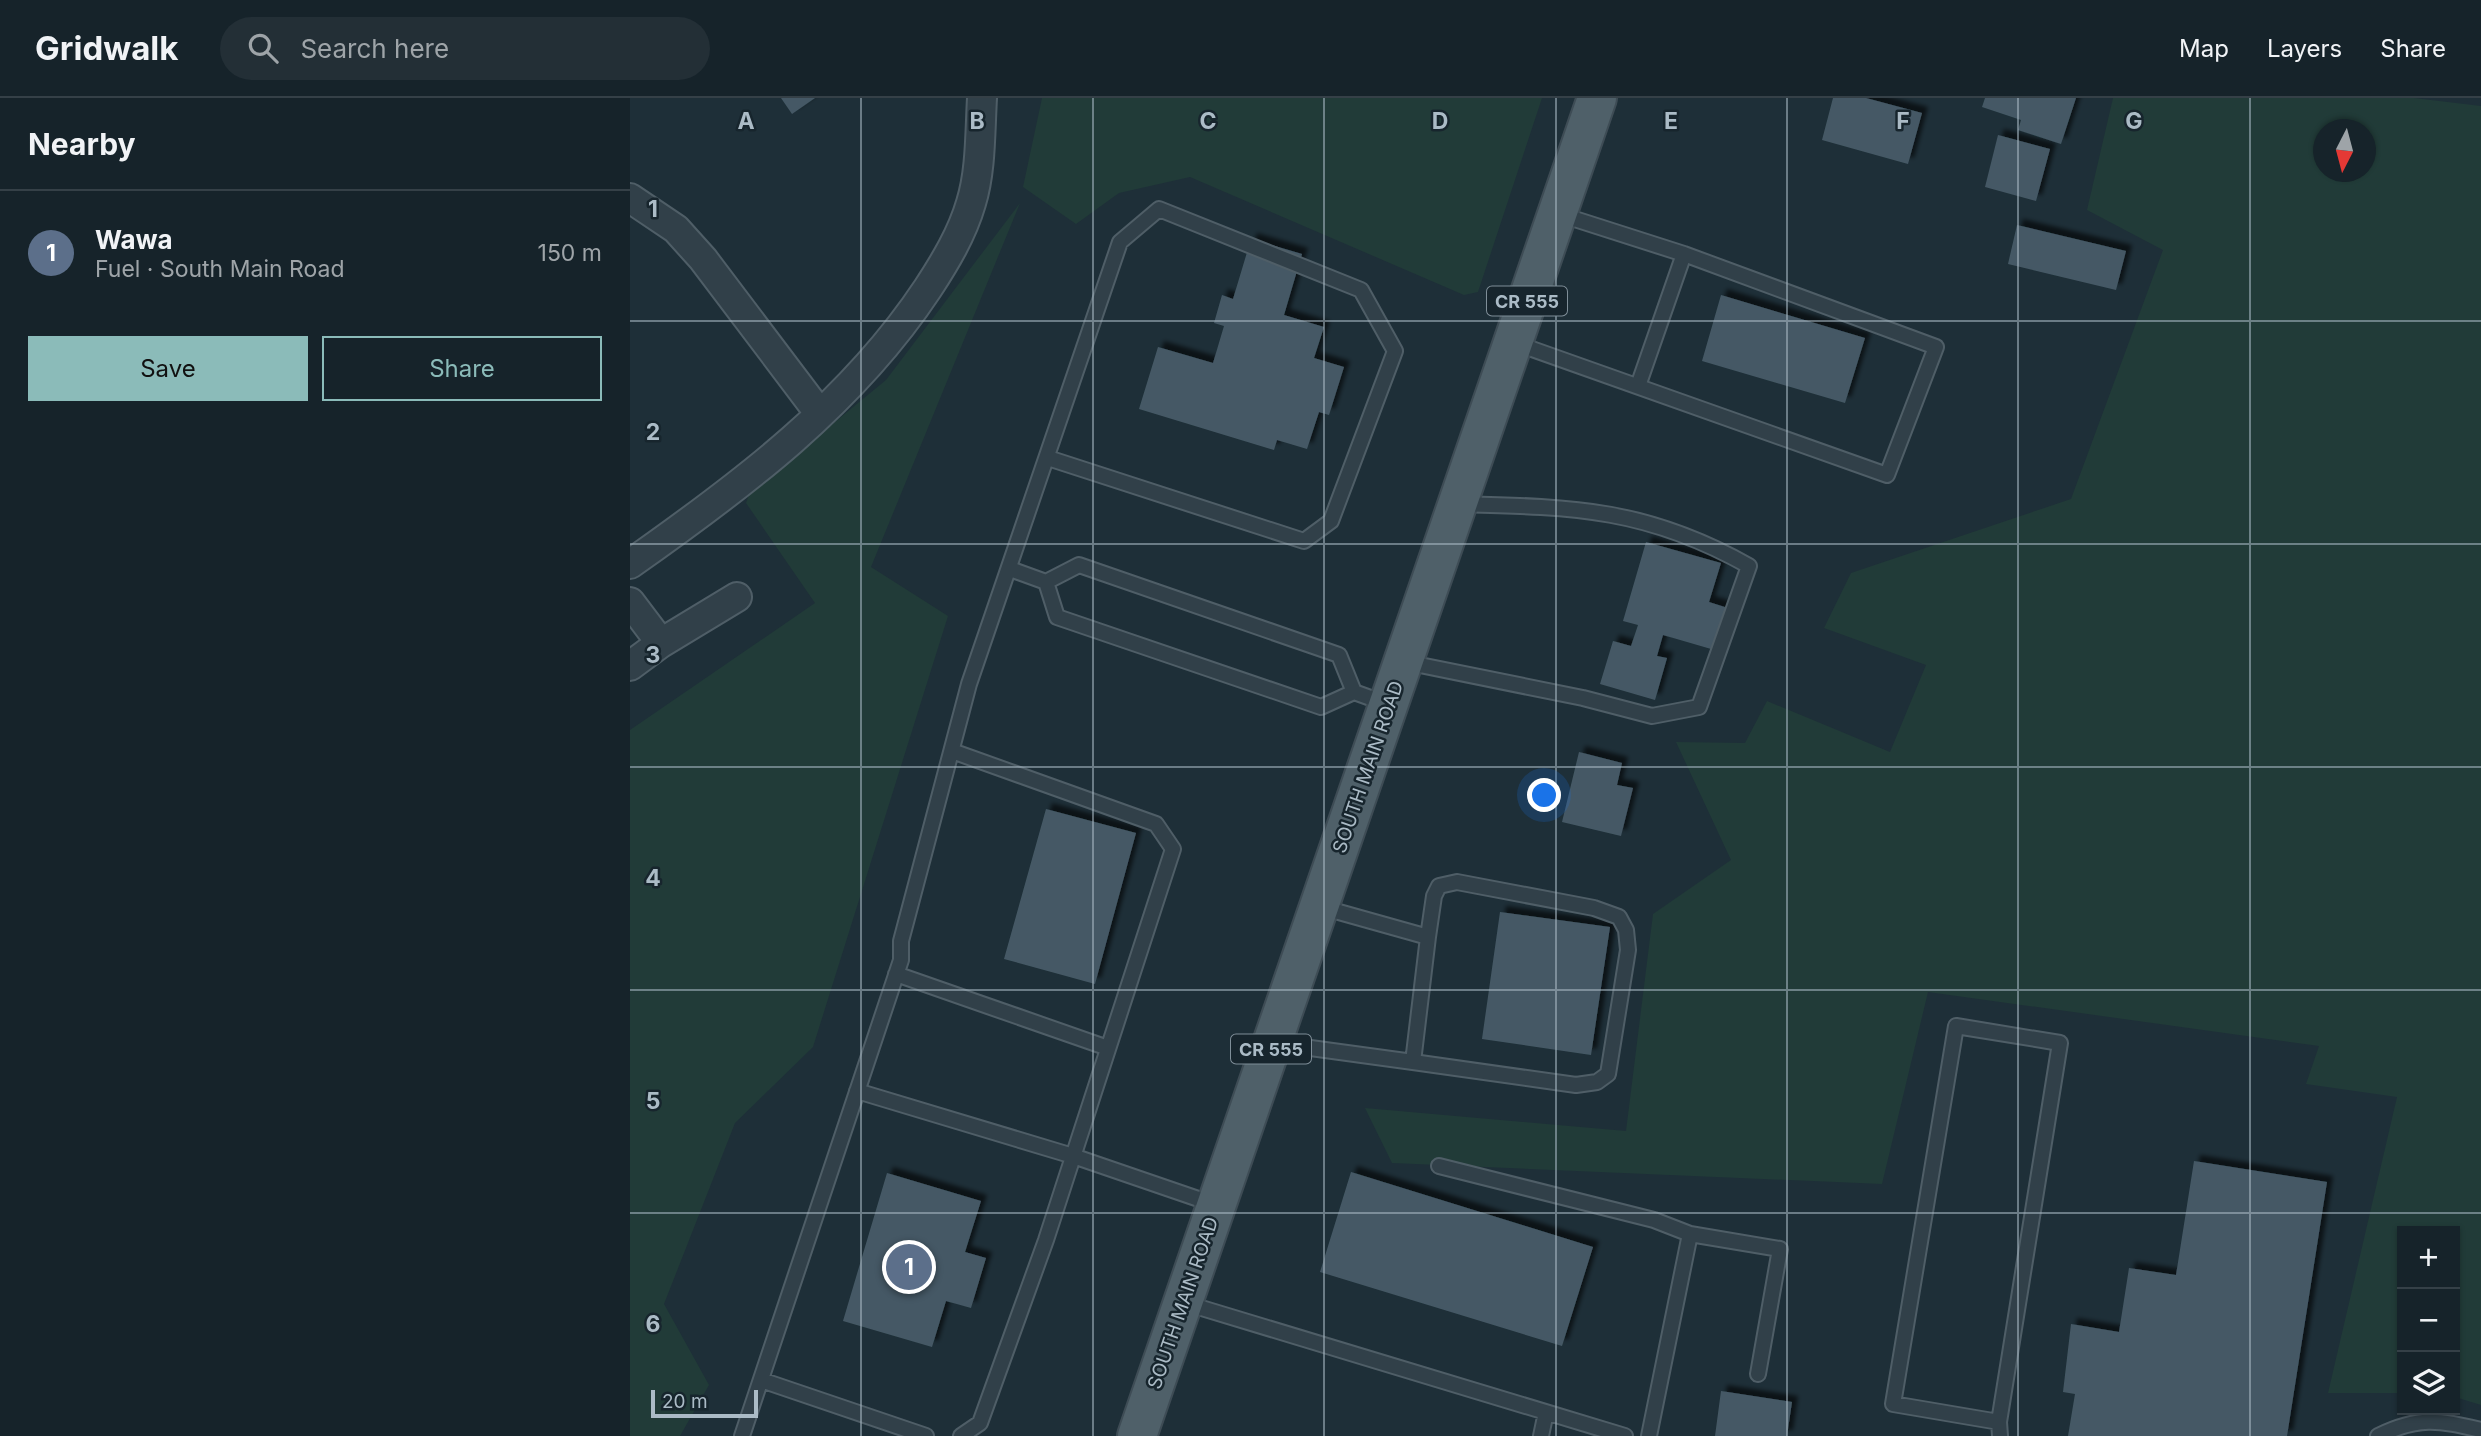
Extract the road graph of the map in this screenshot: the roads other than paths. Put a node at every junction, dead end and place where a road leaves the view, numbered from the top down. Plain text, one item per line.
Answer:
1 (982, 98) edge
2 (1597, 98) edge
3 (630, 198) edge
4 (1558, 214) junction
5 (1684, 254) junction
6 (1513, 343) junction
7 (1638, 386) junction
8 (820, 415) junction
9 (1048, 458) junction
10 (1458, 504) junction
11 (630, 564) edge
12 (1010, 569) junction
13 (1046, 582) junction
14 (737, 597) dead end
15 (630, 602) edge
16 (662, 643) junction
17 (1404, 661) junction
18 (630, 666) edge
19 (1372, 698) junction
20 (952, 751) junction
21 (1320, 906) junction
22 (1429, 937) junction
23 (896, 974) junction
24 (1273, 1043) junction
25 (1108, 1048) junction
26 (1413, 1062) junction
27 (857, 1091) junction
28 (1073, 1156) junction
29 (1439, 1166) dead end
30 (1217, 1205) junction
31 (1690, 1234) junction
32 (1183, 1303) junction
33 (1758, 1374) dead end
34 (761, 1380) junction
35 (1546, 1412) junction
36 (2000, 1429) edge
37 (2481, 1430) edge
38 (742, 1436) edge
39 (926, 1436) edge
40 (961, 1436) edge
41 (1137, 1436) edge
42 (1541, 1436) edge
43 (1625, 1436) edge
44 (1649, 1436) edge
45 (2378, 1436) edge

1 - 8 street
2 - 4 main road, SOUTH MAIN ROAD / CR 555
3 - 8 street
4 - 5 lane
4 - 6 main road, SOUTH MAIN ROAD / CR 555
5 - 7 lane
5 - 7 lane
6 - 7 lane
6 - 10 main road, SOUTH MAIN ROAD / CR 555
8 - 11 street
9 - 9 lane
9 - 12 lane
10 - 17 main road, SOUTH MAIN ROAD / CR 555
10 - 17 lane
12 - 13 lane
12 - 20 lane
13 - 19 lane
13 - 19 lane
14 - 16 street
15 - 16 street
16 - 18 street
17 - 19 main road, SOUTH MAIN ROAD / CR 555
19 - 21 main road, SOUTH MAIN ROAD / CR 555
20 - 23 lane
20 - 25 lane
21 - 22 lane
21 - 24 main road, SOUTH MAIN ROAD / CR 555
22 - 26 lane
22 - 26 lane
23 - 25 lane
23 - 27 lane
24 - 26 lane
24 - 30 main road, SOUTH MAIN ROAD / CR 555
25 - 28 lane
27 - 28 lane
27 - 34 lane
28 - 30 lane
28 - 40 lane
29 - 31 lane
30 - 32 main road, SOUTH MAIN ROAD / CR 555
31 - 33 lane
31 - 44 lane
32 - 35 lane
32 - 41 main road, SOUTH MAIN ROAD / CR 555
34 - 38 lane
34 - 39 lane
35 - 42 lane
35 - 43 lane
36 - 36 lane
37 - 45 lane

